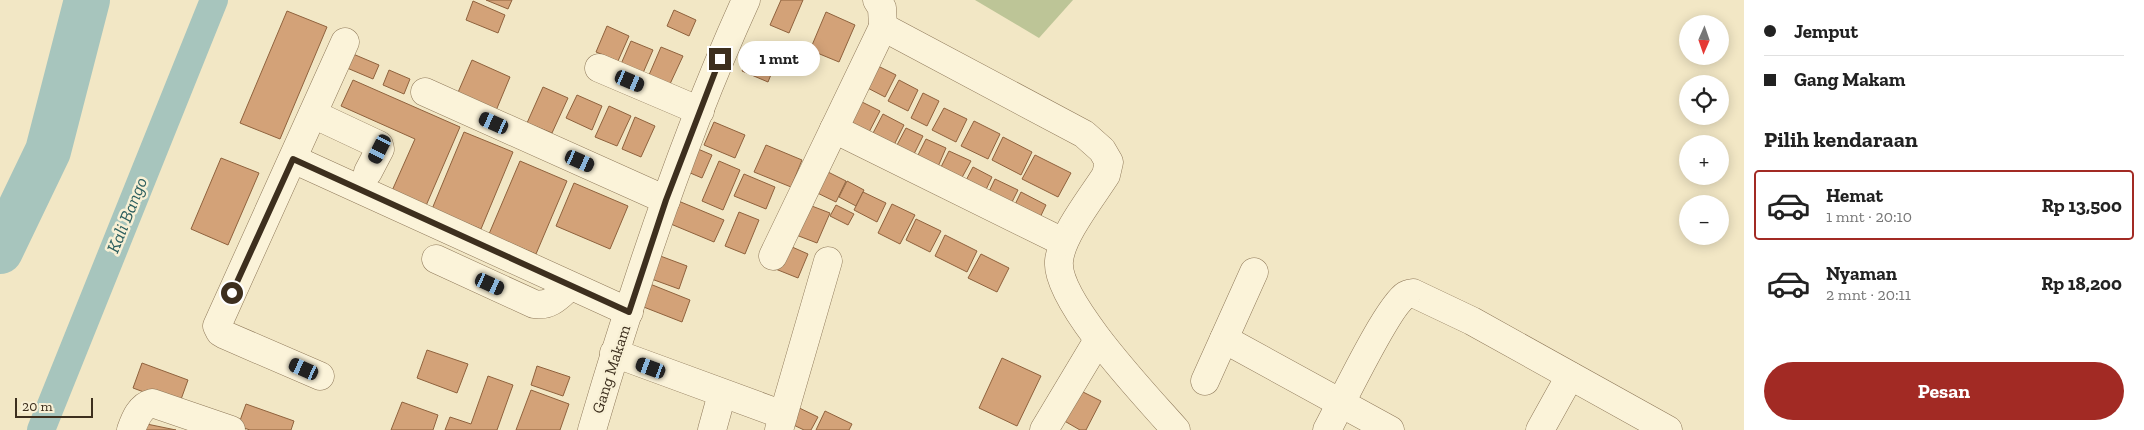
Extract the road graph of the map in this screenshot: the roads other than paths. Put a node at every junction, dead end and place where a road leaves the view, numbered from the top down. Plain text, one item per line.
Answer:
1 (877, 0) edge
2 (738, 3) edge
3 (883, 26) junction
4 (345, 42) dead end
5 (599, 68) dead end
6 (426, 92) dead end
7 (700, 111) junction
8 (313, 114) junction
9 (834, 129) junction
10 (293, 159) junction
11 (368, 172) dead end
12 (666, 200) junction
13 (1063, 242) junction
14 (773, 256) dead end
15 (436, 259) dead end
16 (828, 261) dead end
17 (1254, 272) dead end
18 (559, 280) junction
19 (629, 312) junction
20 (1224, 339) junction
21 (1098, 340) junction
22 (614, 353) junction
23 (320, 376) dead end
24 (1570, 376) junction
25 (1205, 381) dead end
26 (722, 394) junction
27 (1341, 405) junction
28 (781, 422) edge
29 (131, 430) edge
30 (231, 430) edge
31 (592, 430) edge
32 (712, 430) edge
33 (1044, 430) edge
34 (1176, 430) edge
35 (1327, 430) edge
36 (1390, 430) edge
37 (1540, 430) edge
38 (1668, 430) edge

1 - 3 street
2 - 7 street, Gang Makam
3 - 9 street
3 - 13 street
4 - 8 street
5 - 7 street
6 - 12 street
7 - 12 street, Gang Makam
8 - 10 street
8 - 11 street
9 - 13 street
9 - 14 street
10 - 18 street
10 - 23 street
12 - 19 street, Gang Makam
13 - 21 street
15 - 18 street
16 - 28 street
17 - 20 street
18 - 19 street
19 - 22 street, Gang Makam
20 - 25 street
20 - 27 street
21 - 33 street
21 - 34 street
22 - 26 street
22 - 31 street, Gang Makam
24 - 27 street
24 - 37 street
24 - 38 street
26 - 28 street
26 - 32 street
27 - 35 street
27 - 36 street
29 - 30 street

